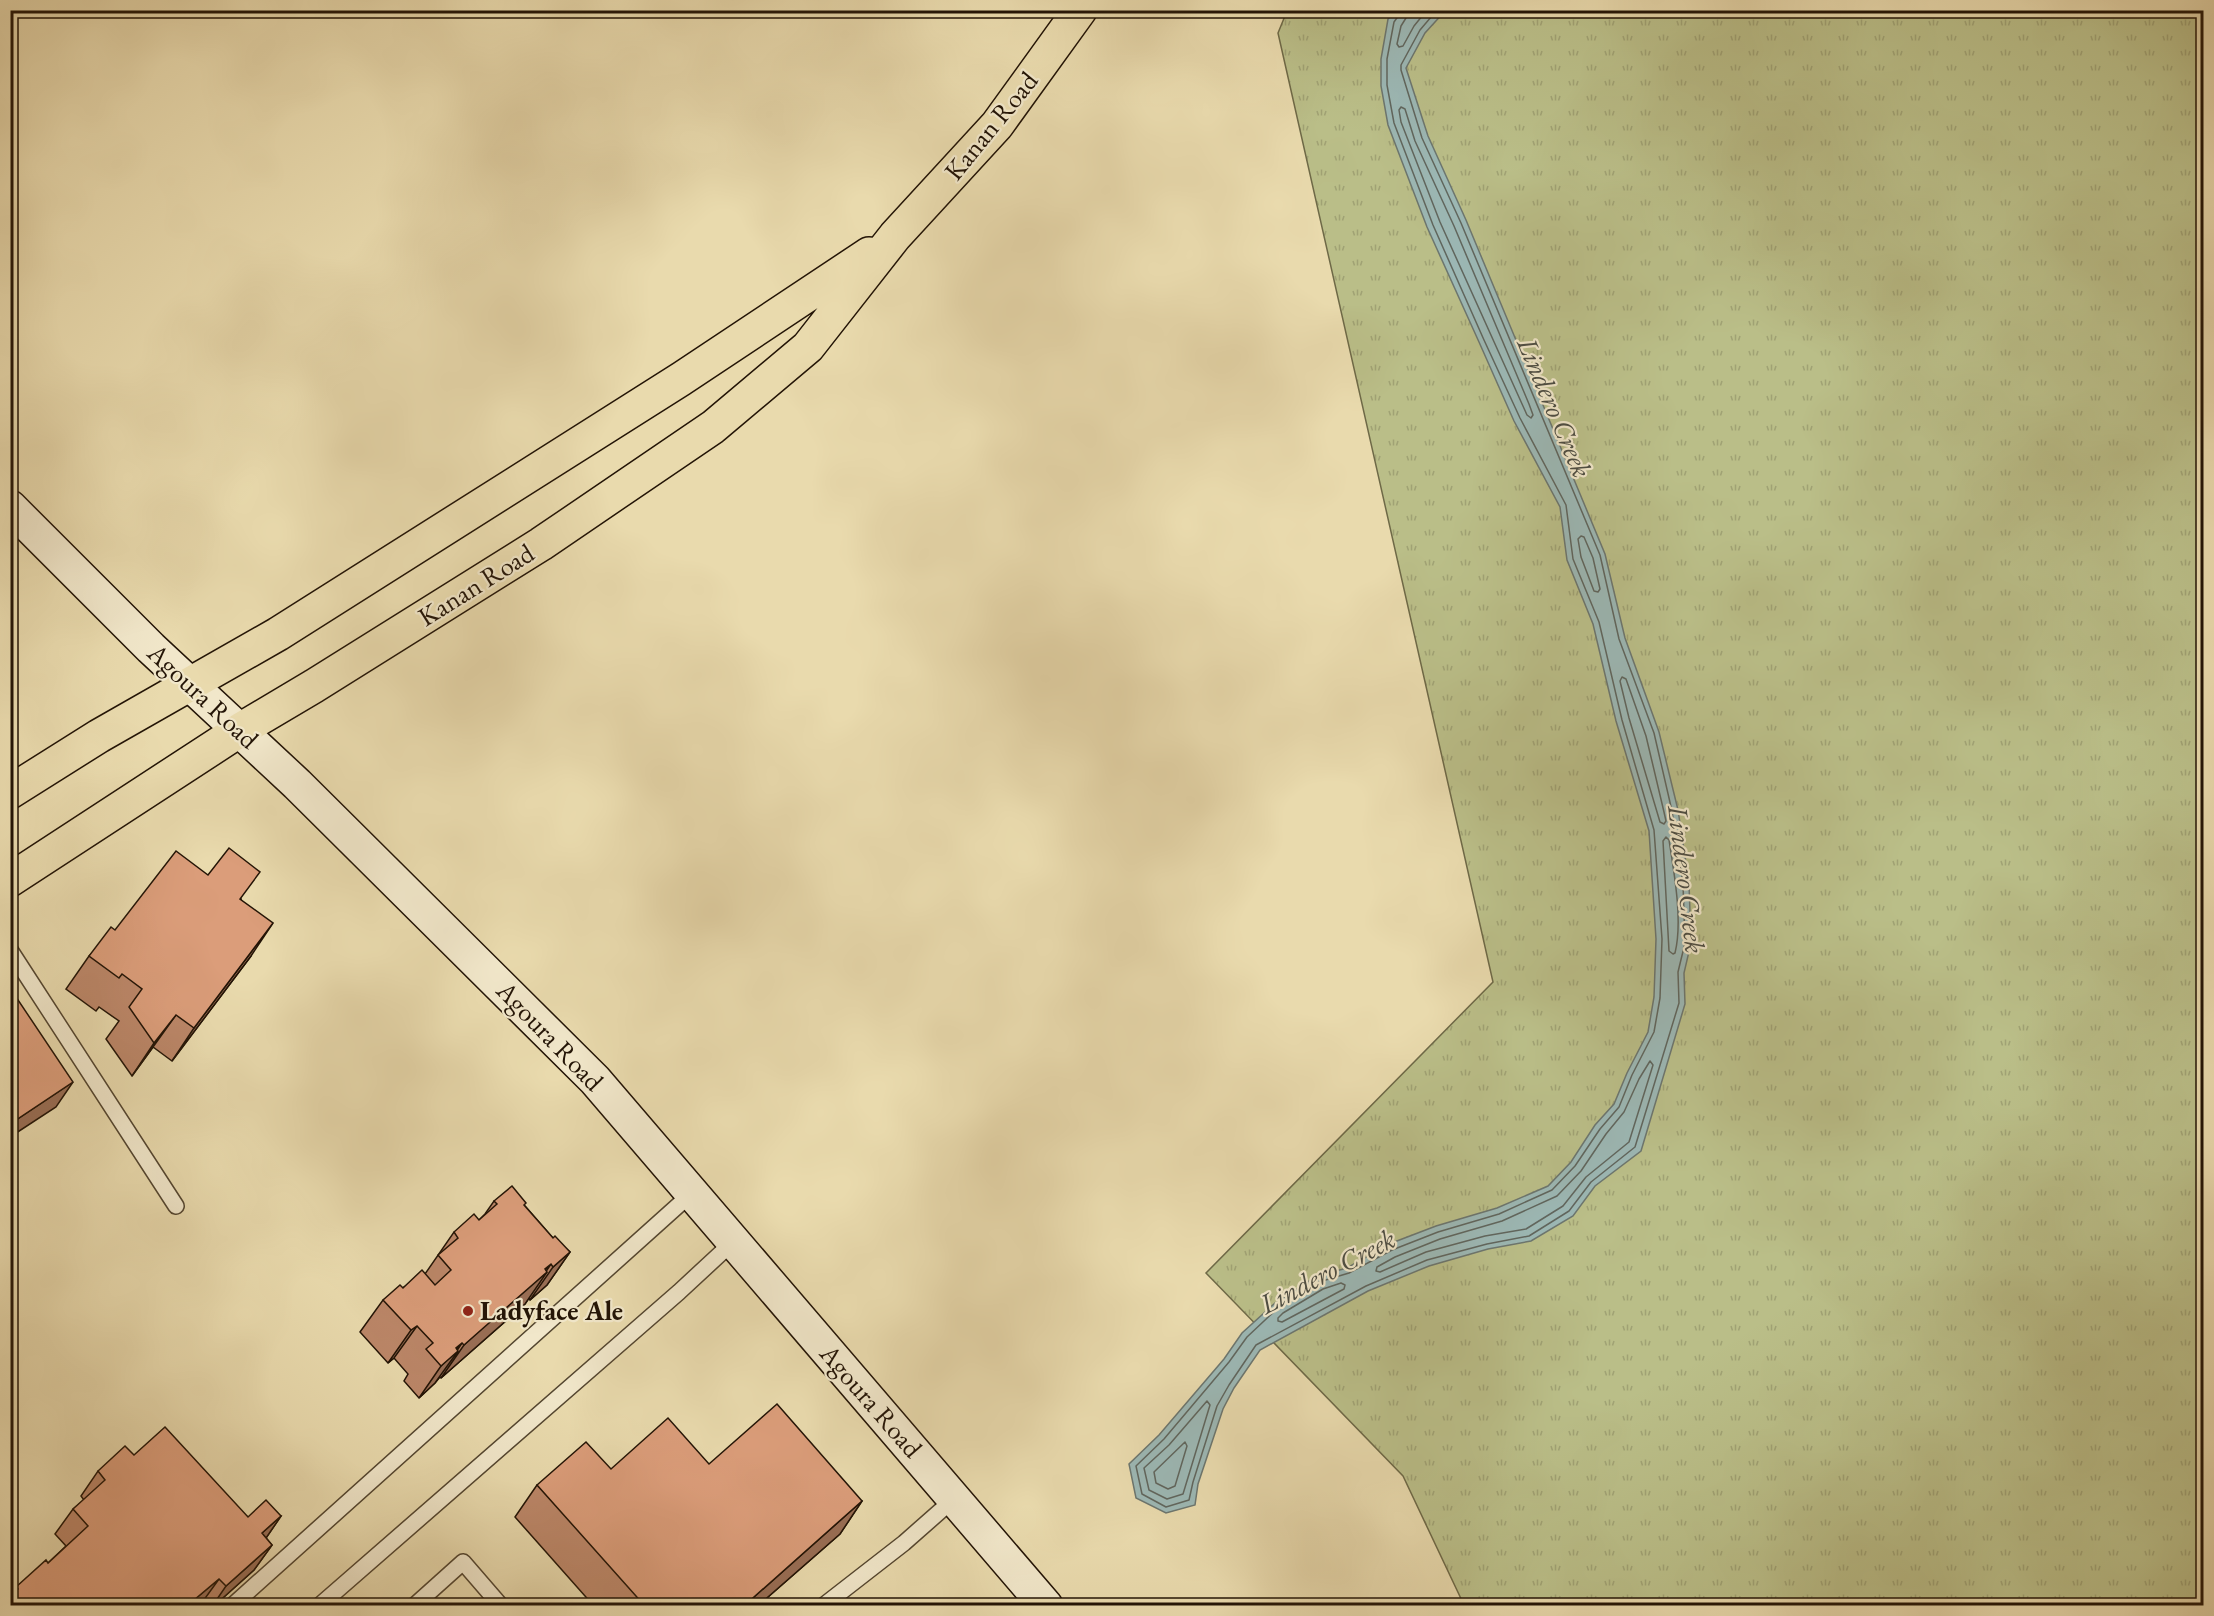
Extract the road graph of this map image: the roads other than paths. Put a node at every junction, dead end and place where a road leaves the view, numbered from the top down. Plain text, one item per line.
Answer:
1 (1080, 10) edge
2 (895, 236) junction
3 (10, 507) edge
4 (190, 685) junction
5 (240, 730) junction
6 (10, 792) edge
7 (10, 880) edge
8 (10, 950) edge
9 (692, 1193) junction
10 (176, 1206) dead end
11 (734, 1241) junction
12 (955, 1498) junction
13 (232, 1605) edge
14 (319, 1605) edge
15 (414, 1605) edge
16 (501, 1605) edge
17 (823, 1605) edge
18 (1046, 1605) edge

1 - 2 main road, Kanan Road
2 - 4 main road, Kanan Road
2 - 5 main road, Kanan Road
3 - 4 main road, Agoura Road
4 - 5 main road, Agoura Road
4 - 6 main road, Kanan Road
5 - 7 main road, Kanan Road
5 - 9 main road, Agoura Road
8 - 10 lane
9 - 11 main road, Agoura Road
9 - 13 lane
11 - 12 main road, Agoura Road
11 - 14 lane
12 - 17 lane
12 - 18 main road, Agoura Road
15 - 16 lane

